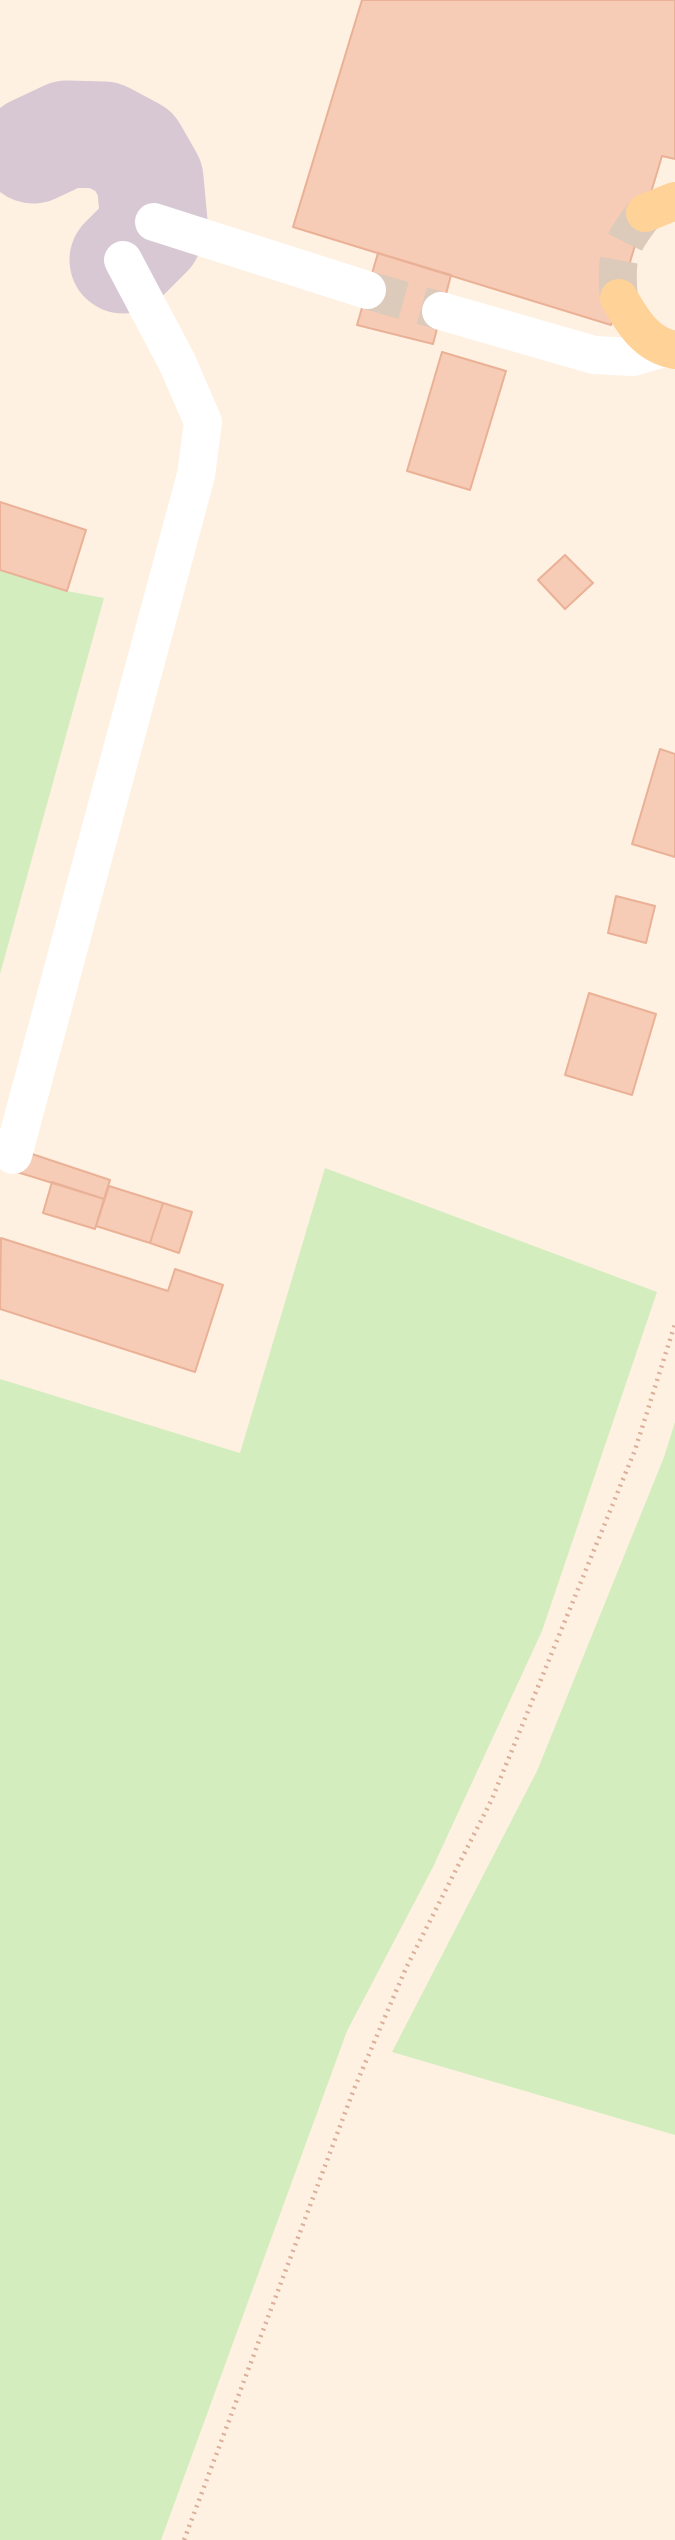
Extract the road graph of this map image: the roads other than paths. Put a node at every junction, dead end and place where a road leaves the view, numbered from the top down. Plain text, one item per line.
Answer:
1 (154, 222) dead end
2 (123, 260) dead end
3 (367, 290) tunnel mouth
4 (619, 298) tunnel mouth
5 (441, 311) tunnel mouth
6 (670, 349) edge
7 (13, 1155) dead end

1 - 3 lane
2 - 7 lane
4 - 6 main road
5 - 6 lane

